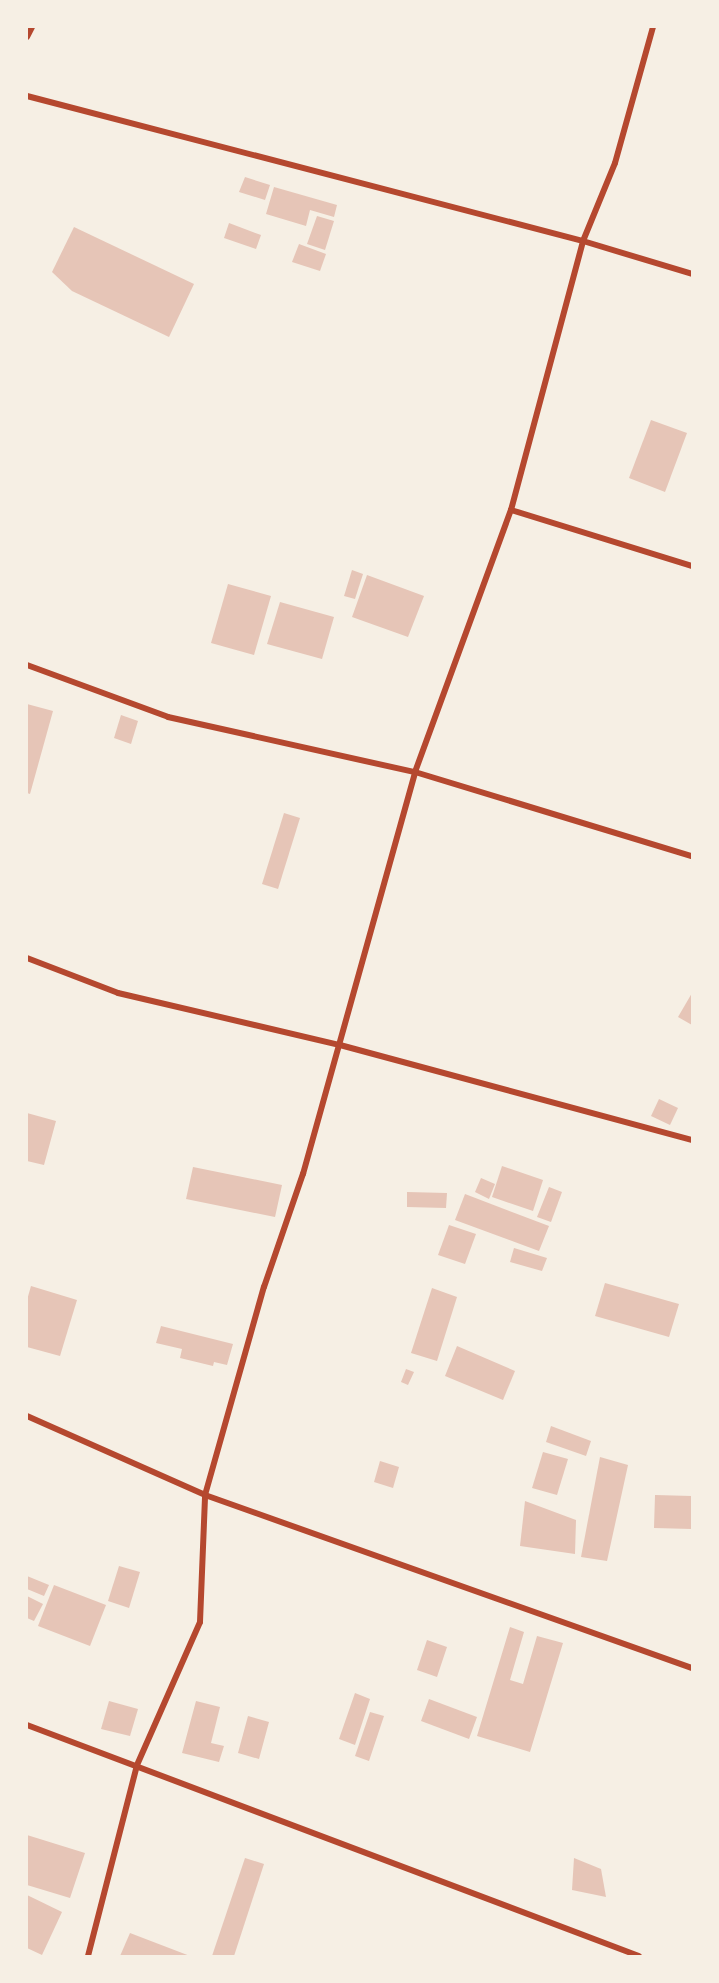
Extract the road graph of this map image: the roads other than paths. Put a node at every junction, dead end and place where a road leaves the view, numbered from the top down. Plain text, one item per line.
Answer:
1 (32, 27) edge
2 (653, 27) edge
3 (27, 37) edge
4 (27, 96) edge
5 (583, 241) junction
6 (692, 274) edge
7 (511, 510) junction
8 (692, 566) edge
9 (27, 665) edge
10 (415, 772) junction
11 (692, 856) edge
12 (27, 958) edge
13 (340, 1045) junction
14 (692, 1140) edge
15 (27, 1416) edge
16 (205, 1495) junction
17 (692, 1668) edge
18 (27, 1725) edge
19 (137, 1765) junction
20 (88, 1956) edge
21 (639, 1956) edge

1 - 3 street
2 - 5 street
4 - 5 street
5 - 6 street
5 - 7 street
7 - 8 street
7 - 10 street
9 - 10 street
10 - 11 street
10 - 13 street
12 - 13 street
13 - 14 street
13 - 16 street
15 - 16 street
16 - 17 street
16 - 19 street
18 - 19 street
19 - 20 street
19 - 21 street

